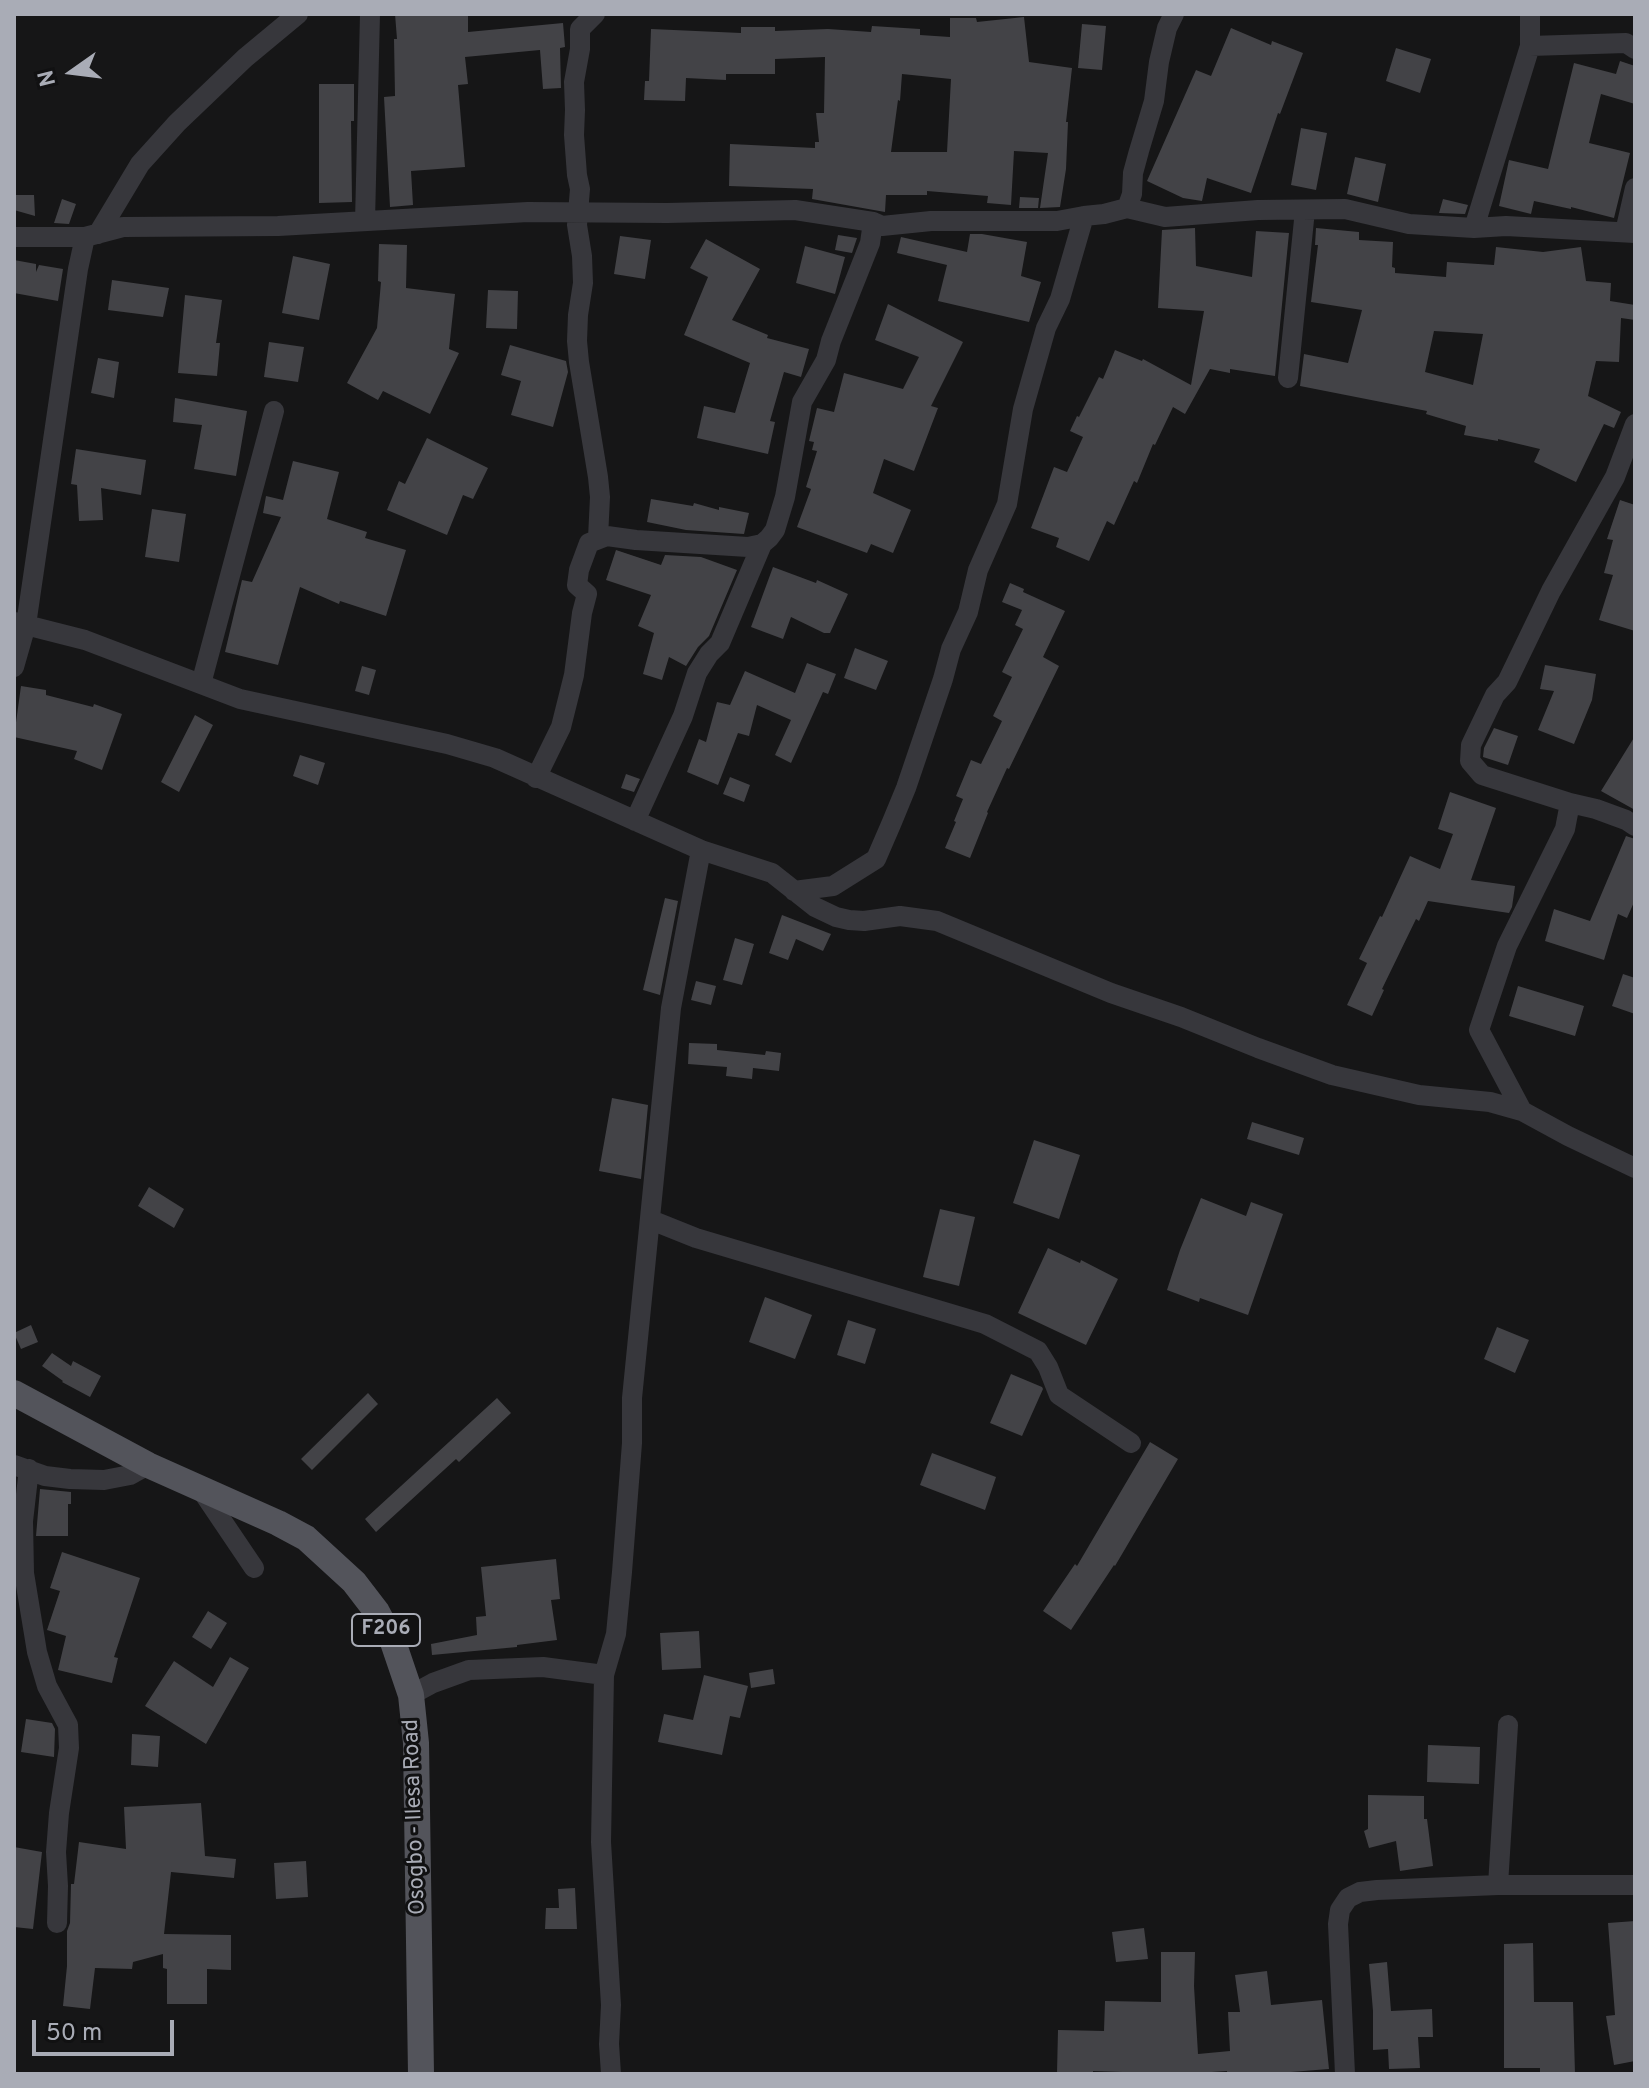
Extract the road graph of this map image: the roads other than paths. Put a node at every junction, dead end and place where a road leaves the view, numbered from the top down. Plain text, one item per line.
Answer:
1 (298, 14) edge
2 (370, 14) edge
3 (595, 14) edge
4 (1174, 14) edge
5 (1530, 14) edge
6 (580, 22) edge
7 (1530, 46) junction
8 (1635, 49) edge
9 (1635, 188) edge
10 (1127, 208) junction
11 (1305, 210) junction
12 (578, 212) junction
13 (1084, 216) junction
14 (365, 221) junction
15 (873, 222) junction
16 (1474, 228) junction
17 (1630, 233) edge
18 (92, 236) junction
19 (14, 237) edge
20 (1288, 378) dead end
21 (274, 411) dead end
22 (1635, 424) edge
23 (1615, 477) junction
24 (1635, 486) edge
25 (598, 538) junction
26 (762, 544) junction
27 (20, 624) edge
28 (14, 667) edge
29 (201, 684) junction
30 (536, 778) junction
31 (1570, 803) junction
32 (635, 821) junction
33 (1635, 826) edge
34 (701, 850) junction
35 (794, 891) junction
36 (1522, 1111) junction
37 (1635, 1168) edge
38 (651, 1220) junction
39 (14, 1393) edge
40 (1131, 1443) dead end
41 (148, 1465) junction
42 (21, 1467) edge
43 (200, 1488) junction
44 (254, 1568) dead end
45 (604, 1675) junction
46 (411, 1695) junction
47 (1508, 1725) dead end
48 (1498, 1885) junction
49 (1635, 1885) edge
50 (57, 1923) dead end
51 (421, 2074) edge
52 (611, 2074) edge
53 (1345, 2074) edge

1 - 18 street
2 - 14 street
3 - 6 street
4 - 10 street
5 - 7 street
6 - 12 street
7 - 8 street
7 - 16 street
9 - 17 street
10 - 11 street
10 - 13 street
11 - 16 street
11 - 20 street
12 - 14 street
12 - 15 street
12 - 25 street
13 - 15 street
13 - 35 street
14 - 18 street
15 - 26 street
16 - 17 street
18 - 19 street
18 - 27 street
21 - 29 street
22 - 23 street
23 - 24 street
23 - 31 street
25 - 26 street
25 - 30 street
26 - 32 street
27 - 28 street
27 - 29 street
29 - 30 street
30 - 32 street
31 - 33 street
31 - 36 street
32 - 34 street
34 - 35 street
34 - 38 street
35 - 36 street
36 - 37 street
38 - 40 street
38 - 45 street
39 - 41 main road, Osogbo - Ilesa Road / F206
41 - 42 street
41 - 43 main road, Osogbo - Ilesa Road / F206
42 - 50 street
43 - 44 street
43 - 46 main road, Osogbo - Ilesa Road / F206
45 - 46 street
45 - 52 street
46 - 51 main road, Osogbo - Ilesa Road / F206
47 - 48 street
48 - 49 street
48 - 53 street

